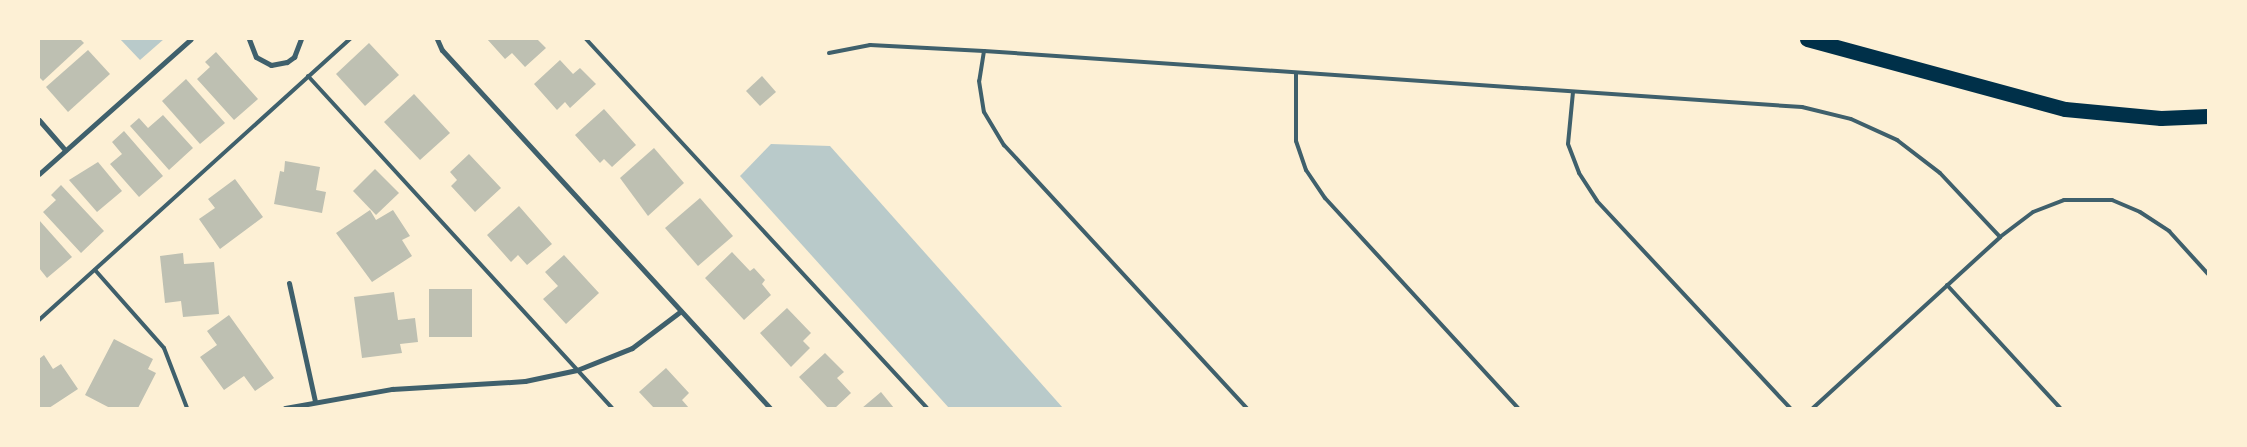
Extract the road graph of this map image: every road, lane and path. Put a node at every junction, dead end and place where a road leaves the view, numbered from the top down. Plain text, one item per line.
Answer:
1 (191, 39) edge
2 (249, 39) edge
3 (301, 39) edge
4 (350, 39) edge
5 (437, 39) edge
6 (586, 39) edge
7 (1807, 39) edge
8 (984, 51) junction
9 (829, 53) dead end
10 (1296, 74) junction
11 (308, 76) junction
12 (1573, 92) junction
13 (2208, 116) edge
14 (39, 120) edge
15 (65, 150) junction
16 (39, 174) edge
17 (2000, 237) junction
18 (95, 270) junction
19 (2208, 274) edge
20 (289, 283) dead end
21 (1947, 285) junction
22 (681, 311) junction
23 (39, 320) edge
24 (577, 370) junction
25 (314, 401) junction
26 (187, 408) edge
27 (285, 408) edge
28 (612, 408) edge
29 (770, 408) edge
30 (927, 408) edge
31 (1247, 408) edge
32 (1518, 408) edge
33 (1790, 408) edge
34 (1814, 408) edge
35 (2060, 408) edge

1 - 15 street
2 - 3 street
4 - 11 lane
5 - 22 street
6 - 30 lane
7 - 13 highway
8 - 9 lane
8 - 10 lane
8 - 31 lane
10 - 12 lane
10 - 32 lane
11 - 18 lane
11 - 24 lane
12 - 17 lane
12 - 33 lane
14 - 15 street
15 - 16 street
17 - 19 lane
17 - 21 lane
18 - 23 lane
18 - 26 lane
20 - 25 street
21 - 34 lane
21 - 35 lane
22 - 24 street
22 - 29 street
24 - 25 street
24 - 28 lane
25 - 27 street

